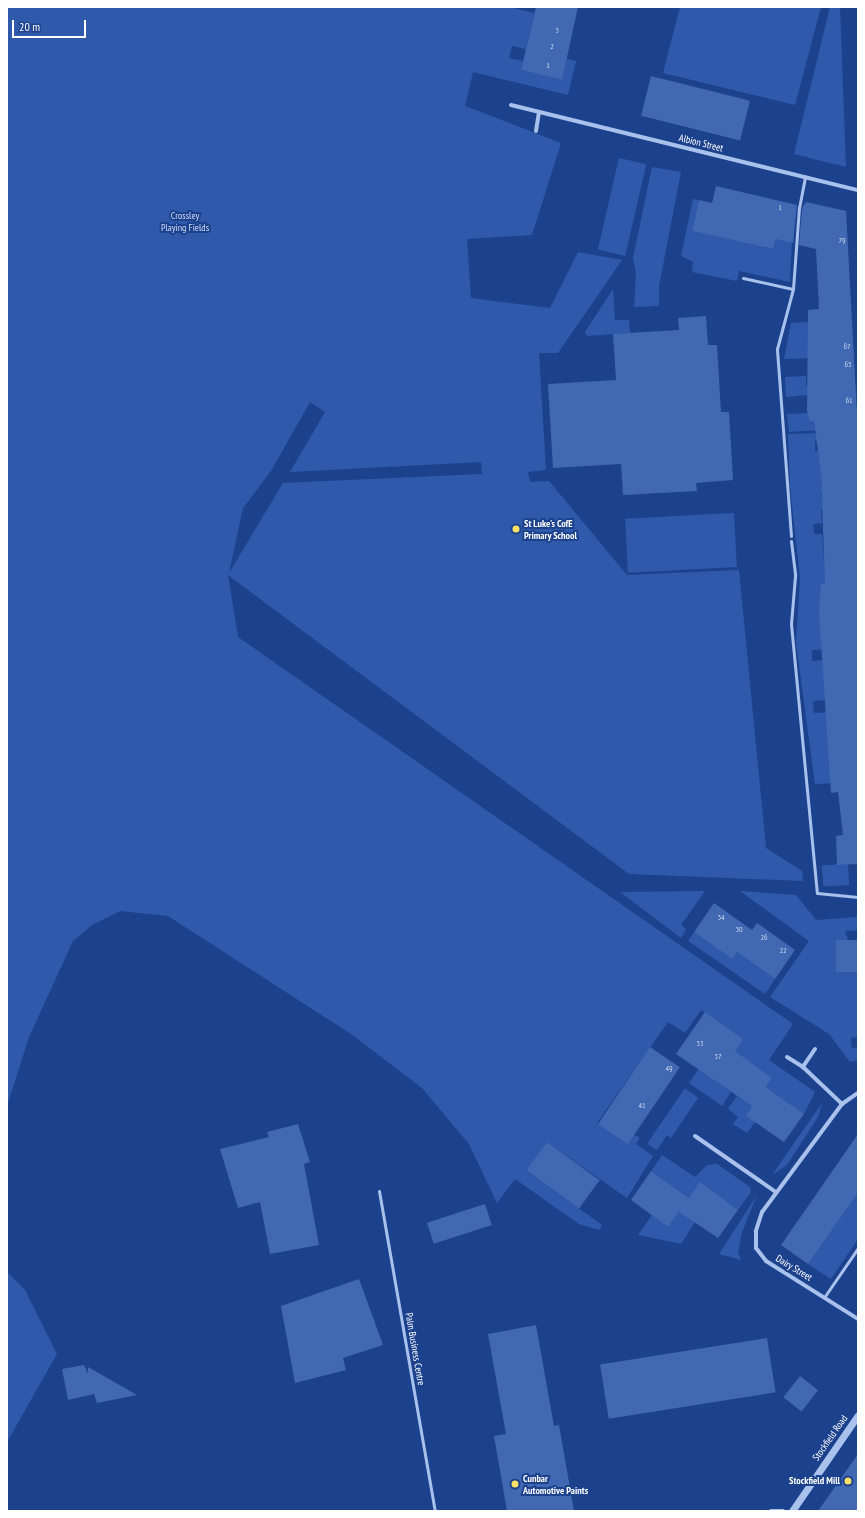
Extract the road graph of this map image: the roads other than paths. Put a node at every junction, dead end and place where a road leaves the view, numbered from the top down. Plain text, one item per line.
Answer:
1 (511, 105) dead end
2 (539, 112) junction
3 (536, 131) dead end
4 (805, 178) junction
5 (858, 190) edge
6 (743, 278) dead end
7 (793, 289) junction
8 (791, 536) dead end
9 (792, 541) dead end
10 (858, 897) edge
11 (815, 1049) dead end
12 (787, 1057) dead end
13 (803, 1068) junction
14 (858, 1094) edge
15 (842, 1104) junction
16 (695, 1136) dead end
17 (379, 1190) dead end
18 (776, 1192) junction
19 (858, 1248) edge
20 (825, 1296) junction
21 (858, 1319) edge
22 (858, 1415) edge
23 (435, 1511) edge
24 (771, 1511) edge
25 (783, 1511) edge
26 (792, 1511) edge

1 - 2 street, Albion Street
2 - 3 street
2 - 4 street, Albion Street
4 - 5 street, Albion Street
4 - 7 lane
6 - 7 lane
7 - 8 lane
9 - 10 lane
11 - 13 street
12 - 13 street
13 - 15 street
14 - 15 street, Dairy Street
15 - 18 street, Dairy Street
16 - 18 street
17 - 23 lane, Palm Business Centre
18 - 20 street, Dairy Street
19 - 20 lane
20 - 21 street, Dairy Street
22 - 26 street, Stockfield Road
24 - 25 street

